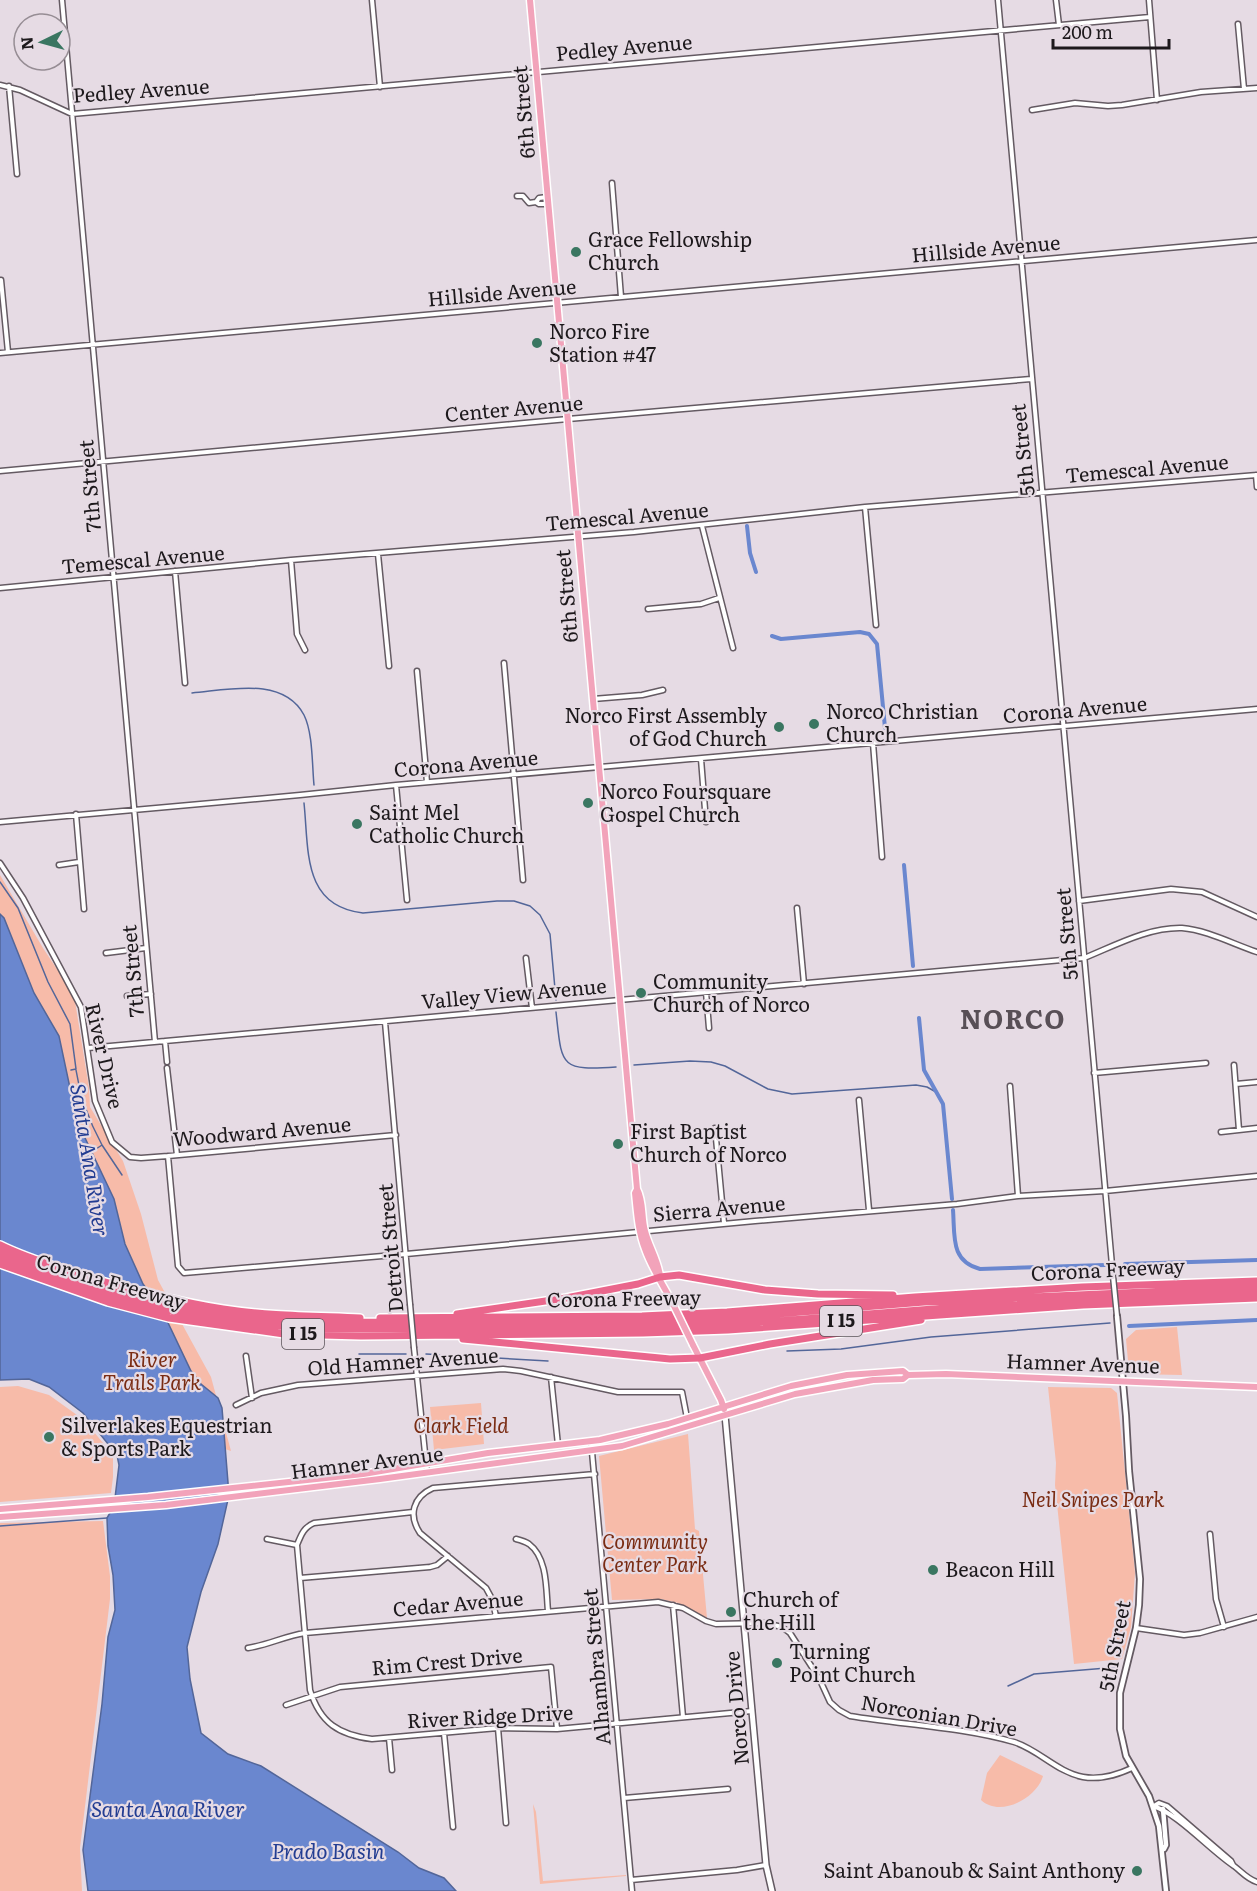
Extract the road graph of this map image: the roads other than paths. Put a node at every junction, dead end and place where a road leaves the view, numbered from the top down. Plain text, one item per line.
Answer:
1 (62, 0) edge
2 (372, 0) edge
3 (530, 0) edge
4 (998, 0) edge
5 (1056, 0) edge
6 (1149, 0) edge
7 (1149, 17) junction
8 (1238, 24) dead end
9 (1059, 25) junction
10 (1001, 30) junction
11 (537, 71) junction
12 (0, 85) edge
13 (9, 87) junction
14 (380, 87) junction
15 (1257, 87) edge
16 (1245, 88) junction
17 (1156, 100) junction
18 (1032, 110) dead end
19 (72, 114) junction
20 (17, 174) dead end
21 (612, 183) dead end
22 (517, 196) dead end
23 (548, 200) junction
24 (1257, 240) edge
25 (1020, 261) junction
26 (1, 280) edge
27 (621, 297) junction
28 (557, 303) junction
29 (93, 346) junction
30 (8, 352) junction
31 (0, 353) edge
32 (1031, 380) junction
33 (568, 419) junction
34 (103, 462) junction
35 (0, 471) edge
36 (1256, 475) edge
37 (1257, 487) edge
38 (1042, 494) junction
39 (865, 507) junction
40 (702, 525) junction
41 (578, 536) junction
42 (378, 554) junction
43 (291, 561) junction
44 (175, 571) junction
45 (113, 577) junction
46 (0, 588) edge
47 (719, 598) junction
48 (648, 609) dead end
49 (876, 625) dead end
50 (733, 648) dead end
51 (305, 650) dead end
52 (504, 663) dead end
53 (389, 666) dead end
54 (417, 671) dead end
55 (185, 683) dead end
56 (663, 690) dead end
57 (593, 699) junction
58 (1257, 709) edge
59 (1063, 726) junction
60 (873, 743) junction
61 (701, 759) junction
62 (599, 768) junction
63 (515, 775) junction
64 (427, 782) junction
65 (396, 785) junction
66 (135, 810) junction
67 (76, 814) junction
68 (0, 822) edge
69 (706, 822) dead end
70 (882, 857) dead end
71 (79, 862) junction
72 (0, 863) edge
73 (59, 865) dead end
74 (524, 880) dead end
75 (407, 900) dead end
76 (1079, 901) junction
77 (797, 908) dead end
78 (84, 909) dead end
79 (1257, 917) edge
80 (146, 948) junction
81 (1257, 952) edge
82 (106, 953) dead end
83 (526, 958) dead end
84 (1084, 958) junction
85 (804, 984) junction
86 (706, 992) junction
87 (150, 994) junction
88 (127, 996) dead end
89 (620, 999) junction
90 (532, 1008) junction
91 (385, 1022) junction
92 (709, 1028) dead end
93 (165, 1041) junction
94 (154, 1042) junction
95 (88, 1048) junction
96 (167, 1062) dead end
97 (1206, 1063) dead end
98 (1234, 1065) dead end
99 (167, 1068) dead end
100 (1094, 1074) junction
101 (1257, 1082) edge
102 (1236, 1084) junction
103 (1010, 1086) dead end
104 (859, 1100) dead end
105 (715, 1128) dead end
106 (1257, 1128) edge
107 (1239, 1130) junction
108 (1221, 1132) dead end
109 (396, 1135) junction
110 (177, 1155) junction
111 (168, 1156) junction
112 (130, 1157) joint
113 (1257, 1176) edge
114 (1105, 1191) junction
115 (1018, 1196) junction
116 (869, 1210) junction
117 (723, 1223) junction
118 (642, 1232) junction
119 (0, 1245) edge
120 (0, 1251) edge
121 (406, 1254) junction
122 (0, 1258) edge
123 (0, 1264) edge
124 (660, 1277) junction
125 (1257, 1281) edge
126 (1257, 1287) edge
127 (1257, 1293) edge
128 (915, 1297) junction
129 (1257, 1298) edge
130 (181, 1311) junction
131 (986, 1311) junction
132 (1117, 1316) joint
133 (424, 1318) junction
134 (424, 1335) junction
135 (246, 1356) dead end
136 (700, 1358) junction
137 (417, 1375) junction
138 (908, 1375) junction
139 (550, 1377) junction
140 (1122, 1382) junction
141 (791, 1386) junction
142 (1257, 1387) edge
143 (252, 1398) junction
144 (776, 1399) junction
145 (236, 1405) dead end
146 (723, 1406) junction
147 (725, 1415) junction
148 (687, 1418) junction
149 (591, 1441) junction
150 (558, 1445) junction
151 (592, 1449) junction
152 (426, 1463) junction
153 (427, 1472) junction
154 (595, 1474) junction
155 (0, 1509) edge
156 (412, 1512) junction
157 (0, 1517) edge
158 (1210, 1534) dead end
159 (267, 1539) dead end
160 (516, 1539) dead end
161 (297, 1545) junction
162 (448, 1556) junction
163 (300, 1578) junction
164 (674, 1605) junction
165 (608, 1606) junction
166 (548, 1611) junction
167 (496, 1616) junction
168 (1257, 1617) edge
169 (744, 1624) junction
170 (1224, 1627) junction
171 (1136, 1628) junction
172 (305, 1633) junction
173 (248, 1648) dead end
174 (312, 1697) junction
175 (286, 1705) dead end
176 (752, 1712) junction
177 (683, 1717) junction
178 (617, 1724) junction
179 (498, 1728) junction
180 (556, 1729) junction
181 (444, 1733) junction
182 (389, 1738) junction
183 (1132, 1768) junction
184 (392, 1770) dead end
185 (728, 1789) dead end
186 (624, 1798) junction
187 (1153, 1806) junction
188 (1163, 1809) junction
189 (506, 1823) dead end
190 (453, 1827) dead end
191 (1163, 1852) junction
192 (766, 1865) junction
193 (1233, 1865) junction
194 (631, 1880) junction
195 (1257, 1882) edge
196 (632, 1891) edge
197 (772, 1891) edge
198 (1166, 1891) edge

1 - 19 street, 7th Street
2 - 14 street
3 - 11 main road, 6th Street
4 - 10 street, 5th Street
5 - 9 street
6 - 7 street
7 - 9 street, Pedley Avenue
7 - 17 street
8 - 16 street
9 - 10 street, Pedley Avenue
10 - 11 street, Pedley Avenue
10 - 25 street, 5th Street
11 - 14 street, Pedley Avenue
11 - 23 main road, 6th Street
12 - 13 street, Pedley Avenue
13 - 19 street, Pedley Avenue
13 - 20 street
14 - 19 street, Pedley Avenue
15 - 16 street
16 - 17 street
17 - 18 street
19 - 29 street, 7th Street
21 - 27 street
22 - 23 street
23 - 28 main road, 6th Street
24 - 25 street, Hillside Avenue
25 - 27 street, Hillside Avenue
25 - 32 street, 5th Street
26 - 30 street
27 - 28 street, Hillside Avenue
28 - 29 street, Hillside Avenue
28 - 33 main road, 6th Street
29 - 30 street, Hillside Avenue
29 - 34 street, 7th Street
30 - 31 street, Hillside Avenue
32 - 33 street, Center Avenue
32 - 38 street, 5th Street
33 - 34 street, Center Avenue
33 - 41 main road, 6th Street
34 - 35 street, Center Avenue
34 - 45 street, 7th Street
36 - 37 street
36 - 38 street, Temescal Avenue
38 - 39 street, Temescal Avenue
38 - 59 street, 5th Street
39 - 40 street, Temescal Avenue
39 - 49 street
40 - 41 street, Temescal Avenue
40 - 47 street
41 - 42 street, Temescal Avenue
41 - 57 main road, 6th Street
42 - 43 street, Temescal Avenue
42 - 53 street
43 - 44 street, Temescal Avenue
43 - 51 street
44 - 45 street, Temescal Avenue
44 - 55 street
45 - 46 street, Temescal Avenue
45 - 66 street, 7th Street
47 - 48 street
47 - 50 street
52 - 63 street
54 - 64 street
56 - 57 street
57 - 62 main road, 6th Street
58 - 59 street, Corona Avenue
59 - 60 street, Corona Avenue
59 - 76 street, 5th Street
60 - 61 street, Corona Avenue
60 - 70 street
61 - 62 street, Corona Avenue
61 - 69 street
62 - 63 street, Corona Avenue
62 - 89 main road, 6th Street
63 - 64 street, Corona Avenue
63 - 74 street
64 - 65 street, Corona Avenue
65 - 66 street, Corona Avenue
65 - 75 street
66 - 67 street, Corona Avenue
66 - 80 street, 7th Street
67 - 68 street, Corona Avenue
67 - 71 street
71 - 73 street
71 - 78 street
72 - 95 street, River Drive
76 - 79 street
76 - 84 street, 5th Street
77 - 85 street
80 - 82 street
80 - 87 street, 7th Street
81 - 84 street, Valley View Avenue
83 - 90 street
84 - 85 street, Valley View Avenue
84 - 100 street, 5th Street
85 - 86 street, Valley View Avenue
86 - 89 street, Valley View Avenue
86 - 92 street
87 - 88 street
87 - 94 street, 7th Street
89 - 90 street, Valley View Avenue
89 - 118 main road, 6th Street
90 - 91 street, Valley View Avenue
91 - 93 street, Valley View Avenue
91 - 109 street, Detroit Street
93 - 94 street, Valley View Avenue
93 - 96 street
94 - 95 street, Valley View Avenue
95 - 112 street, River Drive
97 - 100 street
98 - 102 street
99 - 110 street
100 - 114 street, 5th Street
101 - 102 street
102 - 107 street
103 - 115 street
104 - 116 street
105 - 117 street
106 - 107 street
107 - 108 street
109 - 110 street, Woodward Avenue
109 - 121 street, Detroit Street
110 - 111 street, Woodward Avenue
111 - 112 street, Woodward Avenue
111 - 121 street, Sierra Avenue
113 - 114 street, Sierra Avenue
114 - 115 street, Sierra Avenue
114 - 132 street, 5th Street, bridge
115 - 116 street, Sierra Avenue
116 - 117 street, Sierra Avenue
117 - 118 street, Sierra Avenue
118 - 121 street, Sierra Avenue
118 - 124 main road, 6th Street
119 - 130 highway, Corona Freeway / I 15
120 - 130 highway
121 - 137 street, Detroit Street, bridge
122 - 130 highway
123 - 130 highway, Corona Freeway / I 15
124 - 128 highway
124 - 133 highway
124 - 136 main road, 6th Street, bridge
125 - 128 highway, Corona Freeway / I 15
126 - 130 highway
127 - 130 highway
128 - 133 highway, Corona Freeway / I 15
129 - 131 highway, Corona Freeway / I 15
130 - 133 highway, Corona Freeway / I 15
130 - 134 highway, Corona Freeway / I 15
131 - 134 highway, Corona Freeway / I 15
131 - 136 highway
132 - 140 street, 5th Street
134 - 136 highway
135 - 143 street
136 - 146 main road, 6th Street
137 - 139 street, Old Hamner Avenue
137 - 143 street, Old Hamner Avenue
137 - 152 street, Detroit Street
138 - 140 main road, Hamner Avenue
138 - 141 main road, Hamner Avenue
138 - 144 main road, Hamner Avenue
139 - 148 street, Old Hamner Avenue
139 - 150 street
140 - 142 main road, Hamner Avenue
140 - 171 street, 5th Street
141 - 144 main road
141 - 146 main road, Hamner Avenue
143 - 145 street, Old Hamner Avenue
144 - 147 main road, Hamner Avenue
146 - 147 main road, 6th Street
146 - 148 main road, Hamner Avenue
147 - 151 main road, Hamner Avenue
147 - 169 main road, Norco Drive
148 - 149 main road, Hamner Avenue
149 - 150 main road, Hamner Avenue
149 - 151 street, Alhambra Street
150 - 152 main road, Hamner Avenue
151 - 153 main road, Hamner Avenue
151 - 154 street, Alhambra Street
152 - 153 street, Detroit Street
152 - 155 main road, Hamner Avenue
153 - 157 main road, Hamner Avenue
154 - 156 street
154 - 165 street, Alhambra Street
156 - 161 street
156 - 162 street
158 - 170 street
159 - 161 street
160 - 166 street
161 - 163 street, River Ridge Drive
162 - 163 street
162 - 167 street
163 - 172 street, River Ridge Drive
164 - 165 street, Cedar Avenue
164 - 169 street, Norconian Drive
164 - 177 street
165 - 166 street, Cedar Avenue
165 - 178 street, Alhambra Street
166 - 167 street, Cedar Avenue
167 - 172 street, Cedar Avenue
168 - 170 street
169 - 176 main road, Norco Drive
169 - 183 street, Norconian Drive
170 - 171 street
171 - 183 street, 5th Street
172 - 173 street, Cedar Avenue
172 - 174 street, River Ridge Drive
174 - 175 street, Rim Crest Drive
174 - 180 street, Rim Crest Drive
174 - 182 street, River Ridge Drive
176 - 177 street, River Ridge Drive
176 - 192 main road, Norco Drive
177 - 178 street, River Ridge Drive
178 - 180 street, River Ridge Drive
178 - 186 street, Alhambra Street
179 - 180 street, River Ridge Drive
179 - 181 street, River Ridge Drive
179 - 189 street
181 - 182 street, River Ridge Drive
181 - 190 street
182 - 184 street
183 - 187 street, 5th Street
185 - 186 street
186 - 194 street, Alhambra Street
187 - 188 street
187 - 191 street, 5th Street
187 - 193 street
188 - 191 street
188 - 193 street
191 - 198 street, 5th Street
192 - 194 street
192 - 197 main road, Norco Drive
193 - 195 street
194 - 196 street, Alhambra Street

